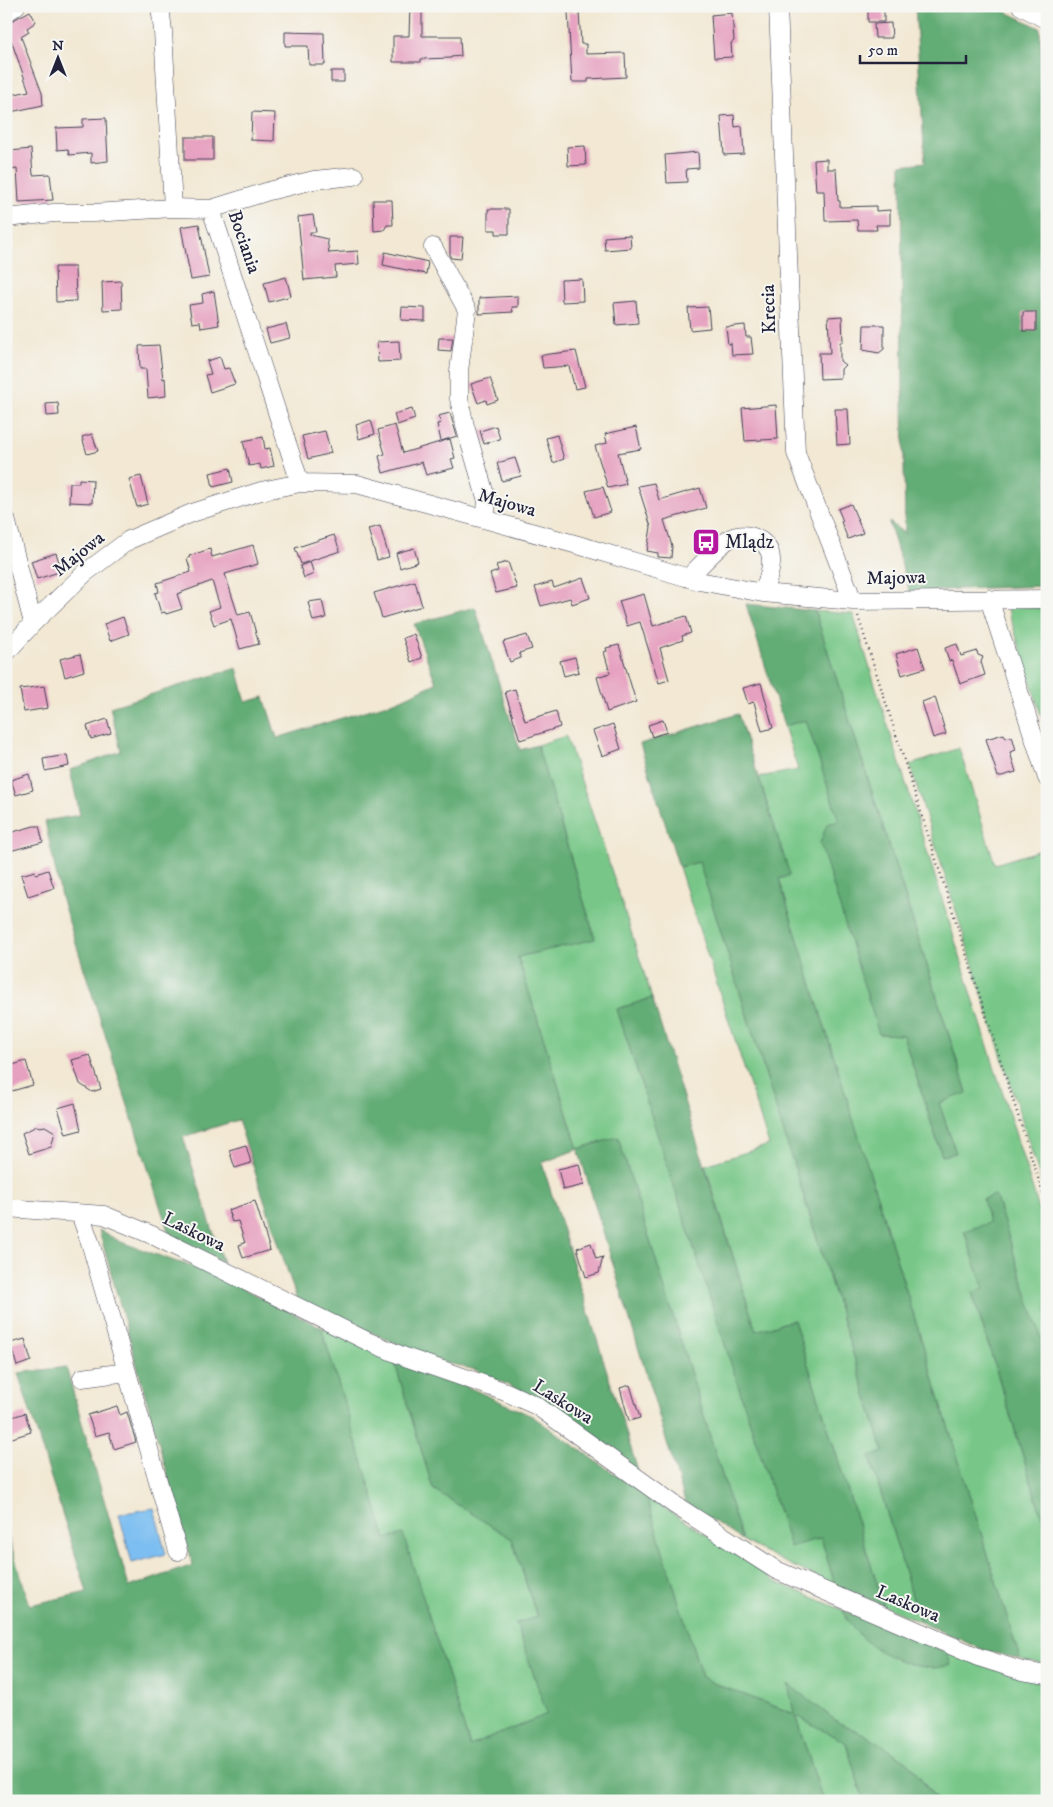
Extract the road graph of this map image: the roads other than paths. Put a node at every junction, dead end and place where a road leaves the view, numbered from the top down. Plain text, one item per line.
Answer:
1 (16, 6) edge
2 (160, 6) edge
3 (778, 6) edge
4 (1021, 6) edge
5 (6, 13) edge
6 (1047, 20) edge
7 (354, 176) dead end
8 (173, 208) junction
9 (211, 209) junction
10 (6, 218) edge
11 (433, 247) dead end
12 (300, 482) junction
13 (6, 519) edge
14 (485, 519) junction
15 (688, 578) junction
16 (762, 593) junction
17 (990, 599) junction
18 (1047, 599) edge
19 (853, 600) junction
20 (33, 623) junction
21 (6, 653) edge
22 (1047, 778) edge
23 (6, 1208) edge
24 (80, 1214) junction
25 (127, 1372) junction
26 (82, 1378) dead end
27 (178, 1551) dead end
28 (1047, 1675) edge

1 - 5 street
2 - 8 street
3 - 19 street, Krecia
4 - 6 street
7 - 9 street
8 - 9 street, Bociania
8 - 10 street, Bociania
9 - 12 street, Bociania
11 - 14 street
12 - 14 street, Majowa
12 - 20 street, Majowa
13 - 20 street
14 - 15 street, Majowa
15 - 16 street, Majowa
15 - 16 street
16 - 19 street, Majowa
17 - 18 street, Majowa
17 - 19 street, Majowa
17 - 22 street
20 - 21 street, Majowa
23 - 24 street, Laskowa
24 - 25 street
24 - 28 street, Laskowa
25 - 26 street
25 - 27 street

